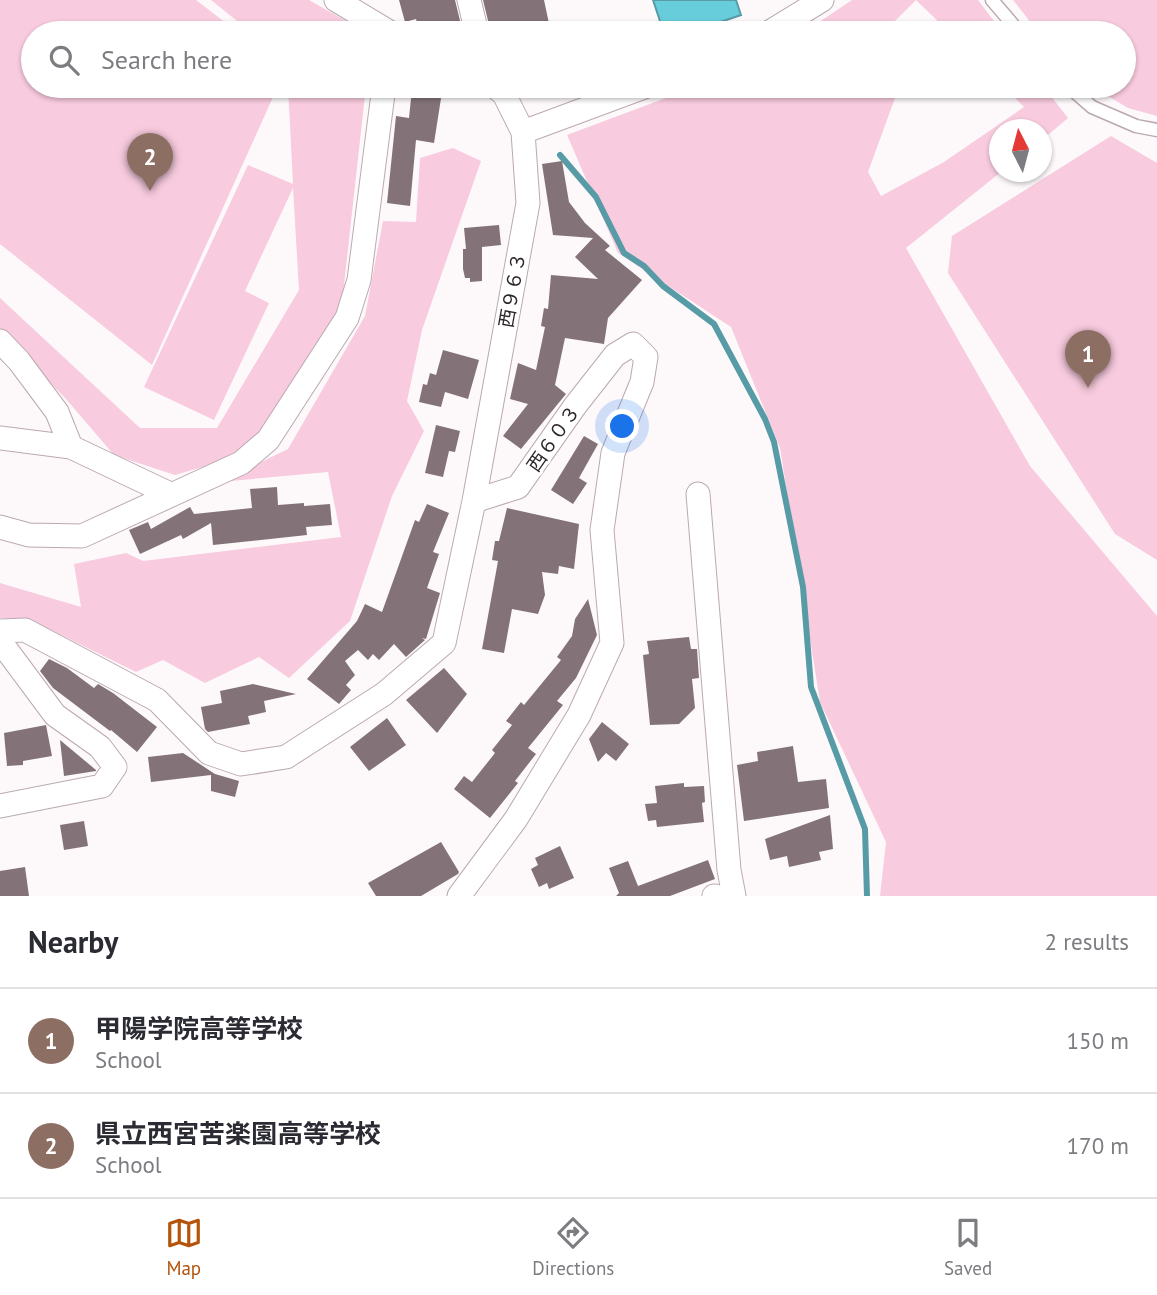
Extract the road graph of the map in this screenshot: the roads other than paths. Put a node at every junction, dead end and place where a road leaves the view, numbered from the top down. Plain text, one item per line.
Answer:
1 (335, 0) edge
2 (469, 0) edge
3 (822, 0) edge
4 (992, 0) edge
5 (371, 21) edge
6 (474, 21) edge
7 (788, 21) edge
8 (1010, 21) edge
9 (382, 98) edge
10 (506, 98) edge
11 (614, 98) edge
12 (1082, 98) edge
13 (1157, 130) edge
14 (523, 132) junction
15 (0, 341) edge
16 (0, 438) edge
17 (71, 447) junction
18 (170, 494) junction
19 (698, 494) dead end
20 (474, 501) junction
21 (0, 527) edge
22 (0, 631) edge
23 (0, 641) edge
24 (0, 806) edge
25 (459, 896) edge
26 (734, 896) edge

1 - 5 street
2 - 6 street
3 - 7 street
4 - 8 lane
9 - 18 street
10 - 14 street, 西９６３
11 - 14 street
12 - 13 lane
14 - 20 street, 西９６３
15 - 17 street
16 - 17 street
17 - 18 street
18 - 21 street
19 - 26 street
20 - 22 street
20 - 25 street, 西６０３
23 - 24 street

